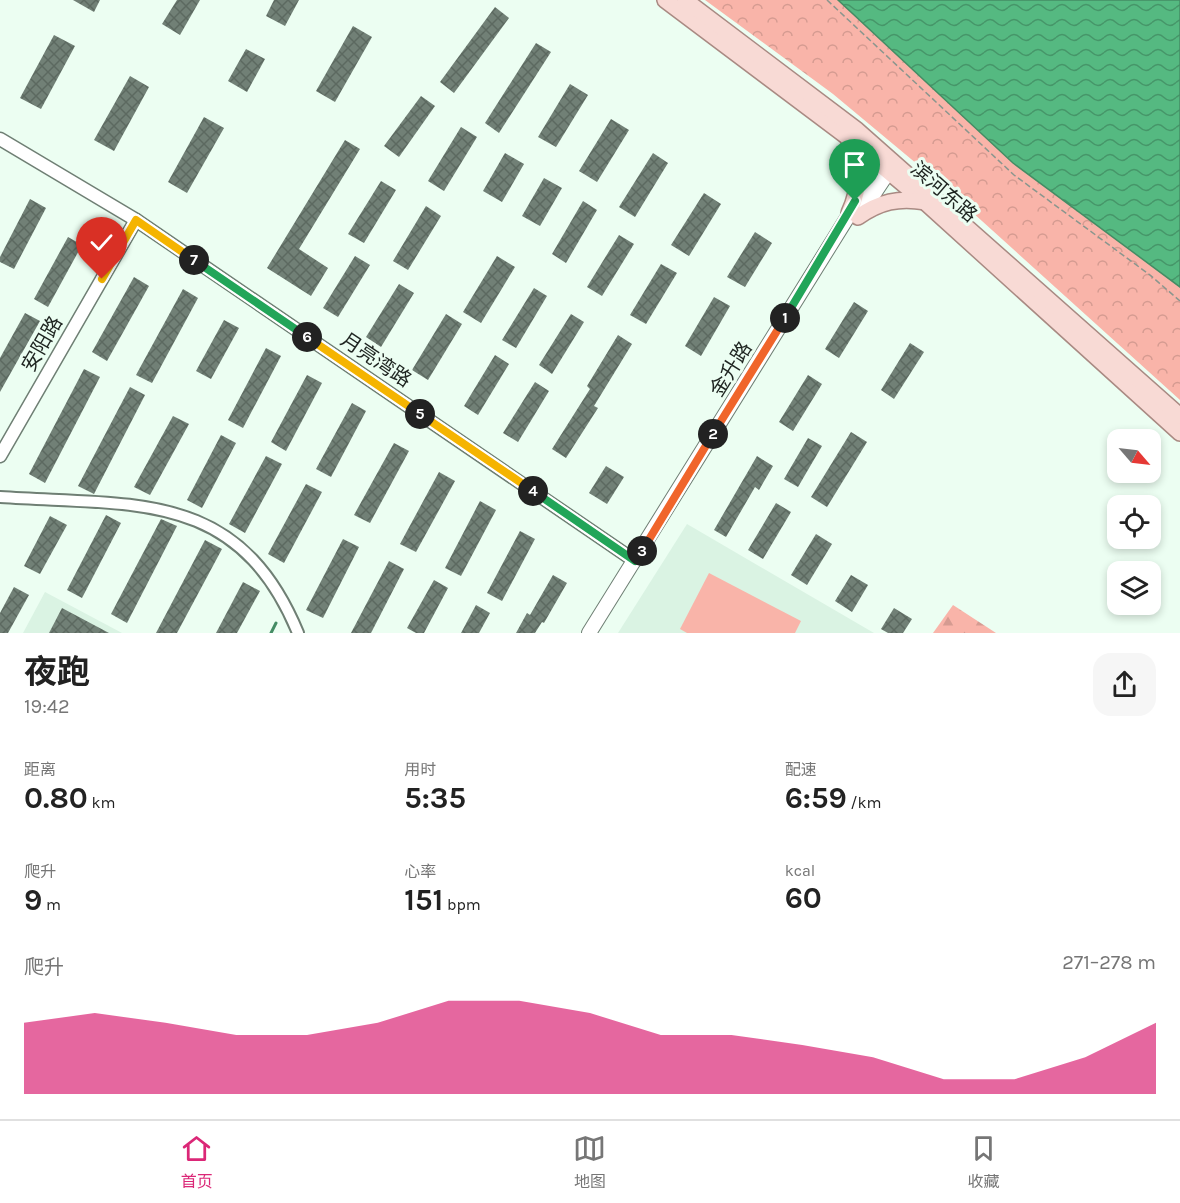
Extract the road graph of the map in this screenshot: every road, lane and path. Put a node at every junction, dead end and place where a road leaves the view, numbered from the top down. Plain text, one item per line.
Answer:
1 (665, 0) edge
2 (685, 0) edge
3 (827, 0) edge
4 (846, 136) junction
5 (0, 139) edge
6 (888, 163) junction
7 (926, 203) junction
8 (854, 215) junction
9 (136, 220) junction
10 (1180, 301) edge
11 (1180, 416) edge
12 (1180, 434) edge
13 (0, 456) edge
14 (0, 497) edge
15 (635, 561) junction
16 (298, 633) edge
17 (589, 633) edge
18 (600, 633) edge

1 - 4 main road, 滨河东路
2 - 6 main road, 滨河东路
3 - 10 path
4 - 6 main road, 滨河东路
4 - 8 main road
5 - 9 street, 月亮湾路
6 - 7 main road, 滨河东路
6 - 8 main road, 金升路
6 - 11 main road, 滨河东路
7 - 8 main road
7 - 12 main road, 滨河东路
8 - 15 main road, 金升路
8 - 18 main road, 金升路
9 - 13 street, 安阳路
9 - 15 street, 月亮湾路
14 - 16 street
15 - 17 main road, 金升路

